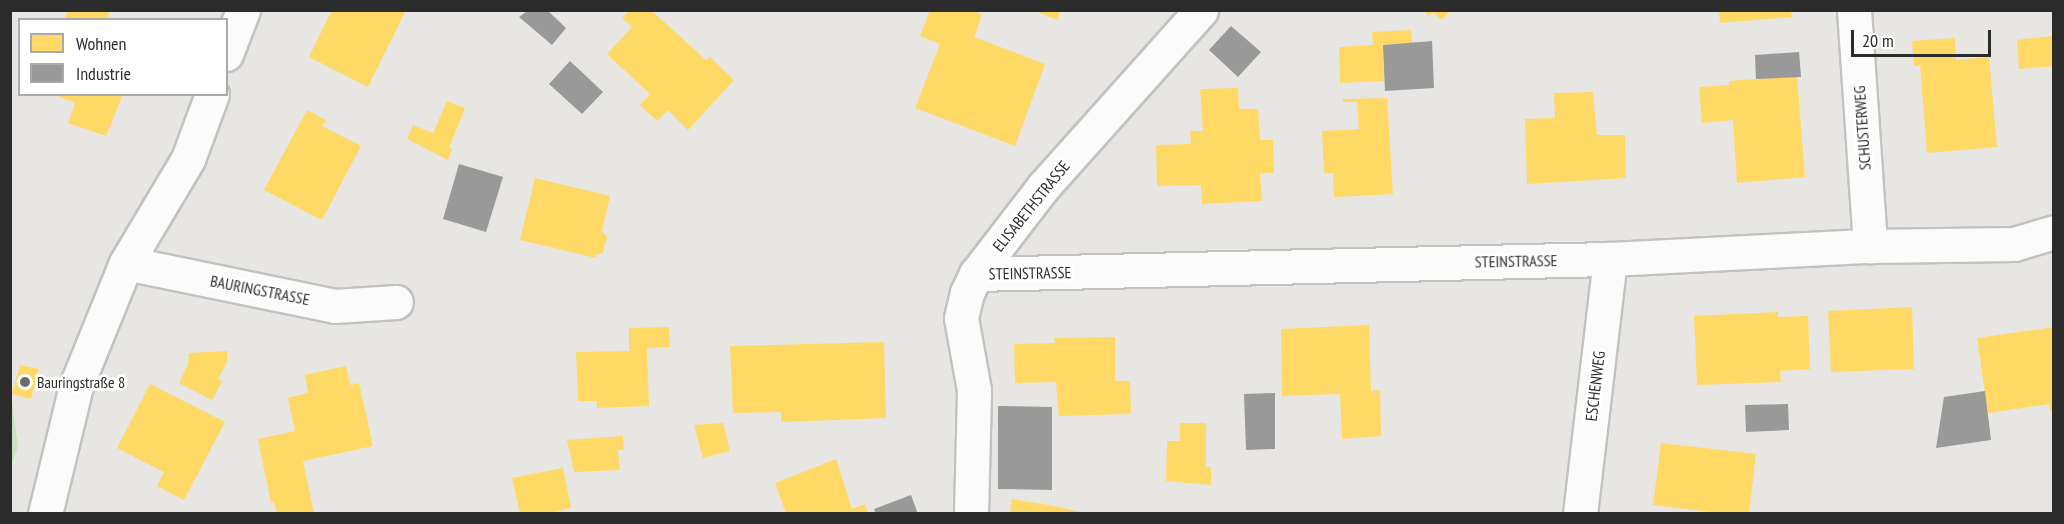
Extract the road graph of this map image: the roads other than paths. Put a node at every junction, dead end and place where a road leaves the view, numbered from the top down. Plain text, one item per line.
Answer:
1 (243, 10) edge
2 (1201, 10) edge
3 (1854, 10) edge
4 (228, 49) edge
5 (211, 96) edge
6 (2054, 232) edge
7 (1870, 246) junction
8 (1610, 259) junction
9 (126, 263) junction
10 (976, 274) junction
11 (396, 302) dead end
12 (45, 513) edge
13 (971, 513) edge
14 (1580, 513) edge

1 - 4 street
2 - 10 street, ELISABETHSTRASSE
3 - 7 street, SCHUSTERWEG
5 - 9 street
6 - 7 street, STEINSTRASSE
7 - 8 street, STEINSTRASSE
8 - 10 street, STEINSTRASSE
8 - 14 street, ESCHENWEG
9 - 11 street, BAURINGSTRASSE
9 - 12 street
10 - 13 street, ELISABETHSTRASSE

